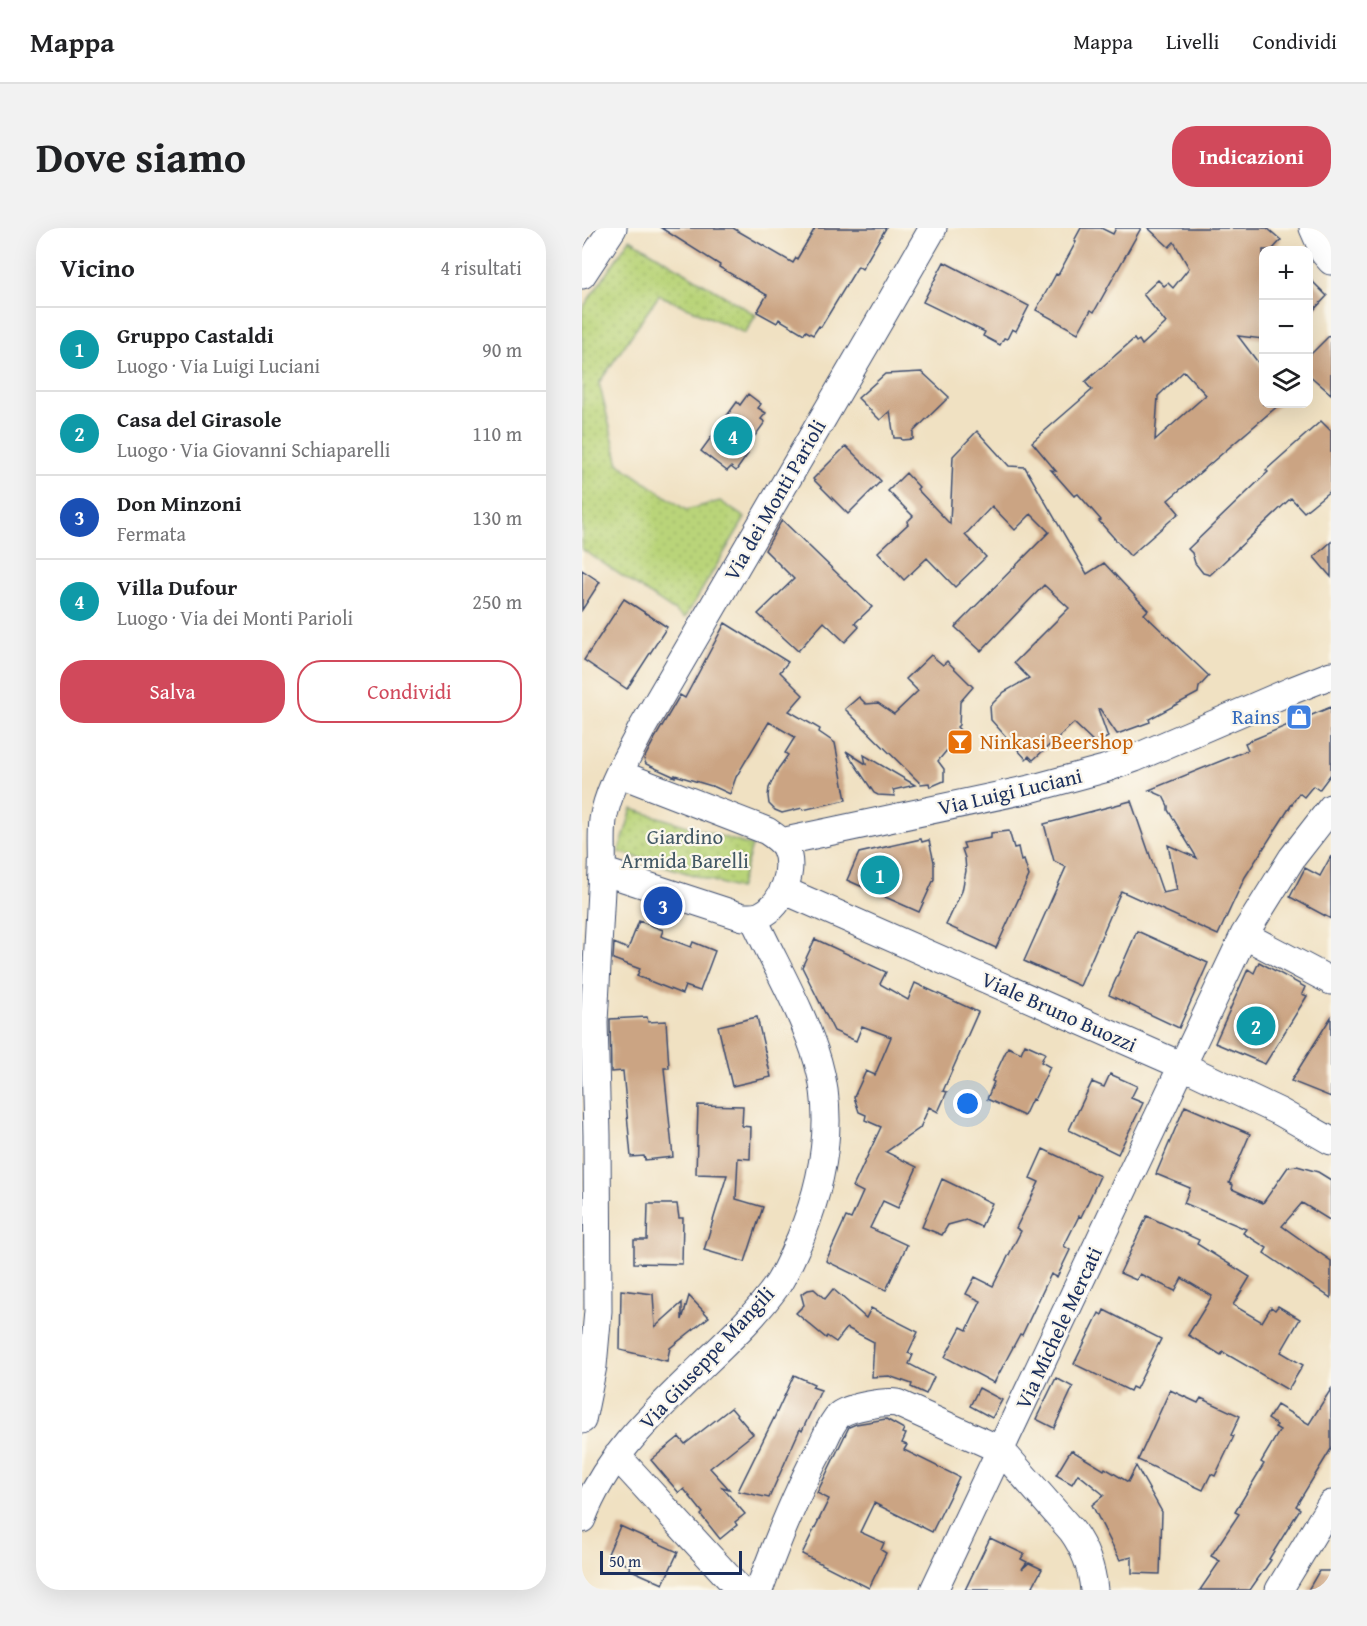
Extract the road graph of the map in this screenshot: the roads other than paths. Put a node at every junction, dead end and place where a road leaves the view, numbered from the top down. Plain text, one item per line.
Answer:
1 (613, 228) edge
2 (933, 228) edge
3 (1313, 228) edge
4 (1331, 261) edge
5 (582, 275) edge
6 (1331, 675) edge
7 (620, 774) junction
8 (1331, 808) edge
9 (592, 833) edge
10 (781, 842) junction
11 (602, 871) junction
12 (783, 890) junction
13 (753, 917) junction
14 (1244, 935) junction
15 (1331, 981) edge
16 (1183, 1066) junction
17 (1331, 1141) edge
18 (582, 1420) edge
19 (1001, 1450) junction
20 (617, 1456) junction
21 (585, 1503) edge
22 (1331, 1504) edge
23 (740, 1590) edge
24 (759, 1590) edge
25 (934, 1590) edge
26 (1094, 1590) edge
27 (1280, 1590) edge

1 - 5 street
2 - 7 street, Via dei Monti Parioli
3 - 4 street
6 - 10 street, Via Luigi Luciani
7 - 9 street, Via dei Monti Parioli
7 - 10 street
8 - 14 street, Via Michele Mercati
9 - 11 street, Via dei Monti Parioli
10 - 12 street
11 - 13 street
11 - 18 street, Via dei Monti Parioli
12 - 13 street
12 - 16 street, Viale Bruno Buozzi
13 - 20 street, Via Giuseppe Mangili
14 - 15 street
14 - 16 street, Via Michele Mercati
16 - 17 street, Viale Bruno Buozzi
16 - 19 street, Via Michele Mercati
19 - 24 street
19 - 25 street, Via Michele Mercati
19 - 26 street
20 - 21 street, Via Giuseppe Mangili
20 - 23 street
22 - 27 street

